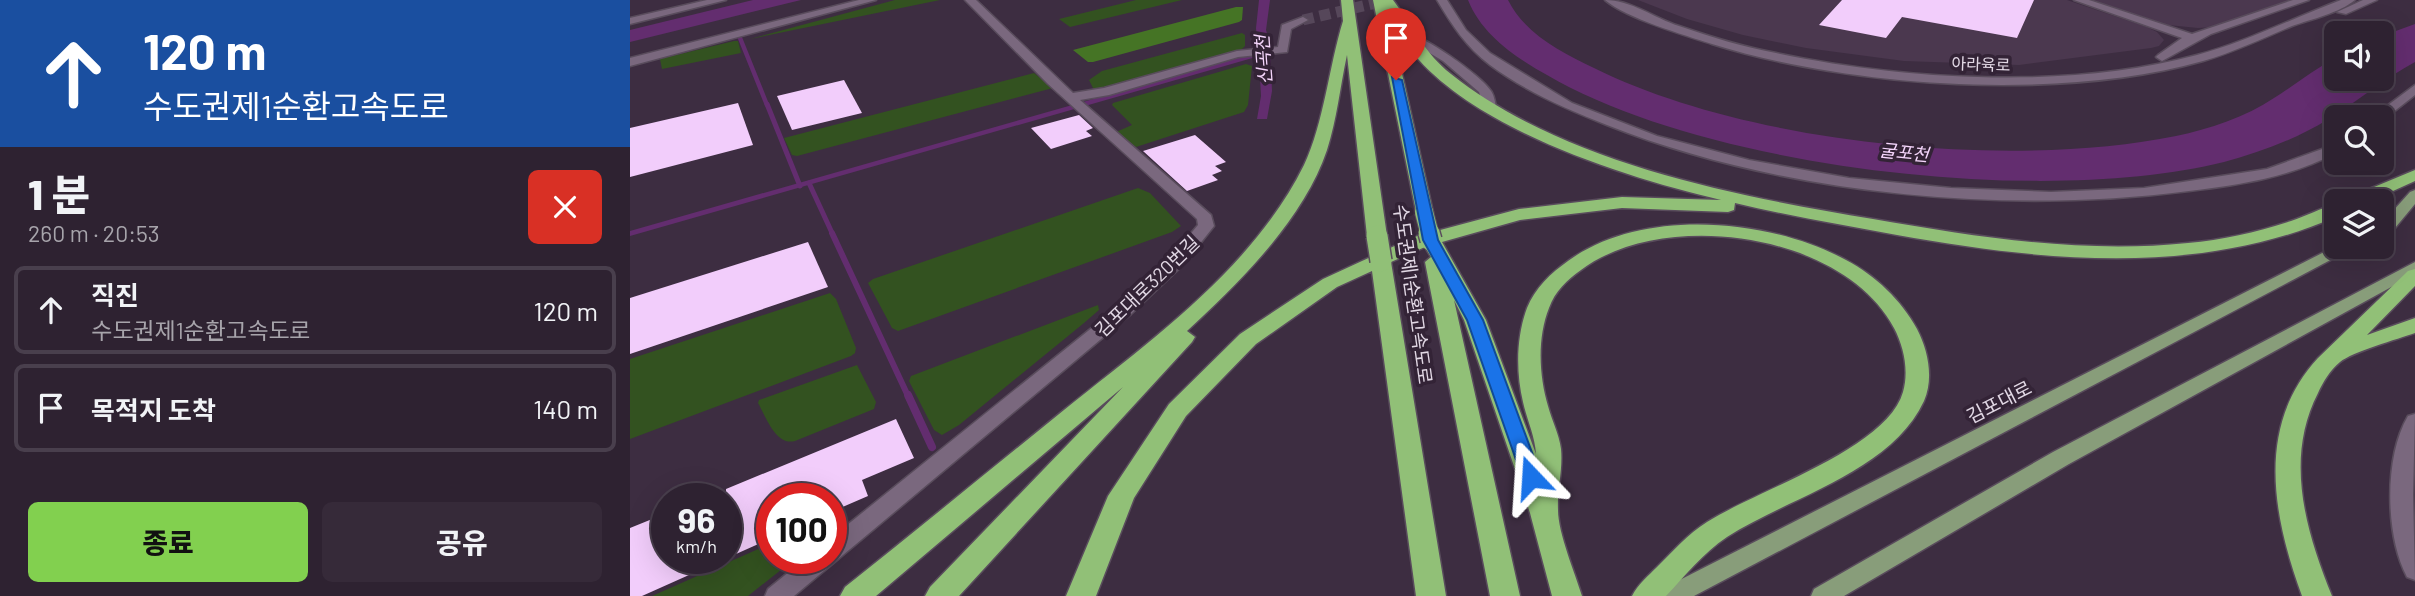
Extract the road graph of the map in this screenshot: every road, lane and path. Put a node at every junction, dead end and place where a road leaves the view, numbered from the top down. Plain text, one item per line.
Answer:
1 (721, 0) edge
2 (844, 0) edge
3 (871, 0) edge
4 (970, 0) edge
5 (1380, 0) edge
6 (1387, 0) edge
7 (1442, 0) edge
8 (1610, 0) edge
9 (1626, 0) edge
10 (2079, 0) edge
11 (2304, 0) edge
12 (2322, 0) edge
13 (2350, 0) edge
14 (2372, 0) edge
15 (707, 2) edge
16 (1348, 10) edge
17 (1303, 20) tunnel mouth
18 (630, 21) edge
19 (2193, 38) junction
20 (630, 54) edge
21 (2162, 57) junction
22 (630, 62) edge
23 (2180, 63) junction
24 (2415, 89) edge
25 (1078, 103) junction
26 (2394, 105) edge
27 (2324, 153) edge
28 (2415, 175) edge
29 (2383, 189) edge
30 (2415, 195) edge
31 (2415, 209) edge
32 (2324, 214) edge
33 (2394, 218) edge
34 (1834, 219) junction
35 (2394, 222) edge
36 (1431, 240) junction
37 (1259, 247) junction
38 (2324, 259) edge
39 (2415, 267) edge
40 (2415, 275) edge
41 (2415, 325) edge
42 (2333, 356) junction
43 (2415, 421) edge
44 (1536, 454) junction
45 (847, 539) edge
46 (2415, 570) edge
47 (804, 574) edge
48 (777, 596) edge
49 (855, 596) edge
50 (940, 596) edge
51 (1081, 596) edge
52 (1431, 596) edge
53 (1505, 596) edge
54 (1567, 596) edge
55 (1647, 596) edge
56 (1671, 596) edge
57 (1823, 596) edge
58 (2317, 596) edge

1 - 15 street
2 - 20 street
3 - 22 street
4 - 25 street, 김포대로320번길
5 - 36 highway, 수도권제1순환고속도로, bridge
6 - 34 highway
7 - 27 street
8 - 23 street, 아라육로
9 - 21 street, 아라육로
10 - 19 street
11 - 19 street
12 - 21 street, 아라육로
13 - 23 street, 아라육로
14 - 23 street
15 - 18 street
16 - 37 highway
16 - 52 highway, 수도권제1순환고속도로, bridge
17 - 25 street
19 - 21 street
24 - 26 street
25 - 45 street, 김포대로320번길
28 - 29 highway
30 - 33 main road
31 - 35 main road
32 - 34 highway
34 - 51 highway
36 - 44 highway
36 - 53 highway, 수도권제1순환고속도로
37 - 49 highway
37 - 50 highway
38 - 56 main road, 김포대로
39 - 57 main road
40 - 42 highway
41 - 42 highway
42 - 58 highway
43 - 46 street
44 - 54 highway
44 - 55 highway
47 - 48 street

